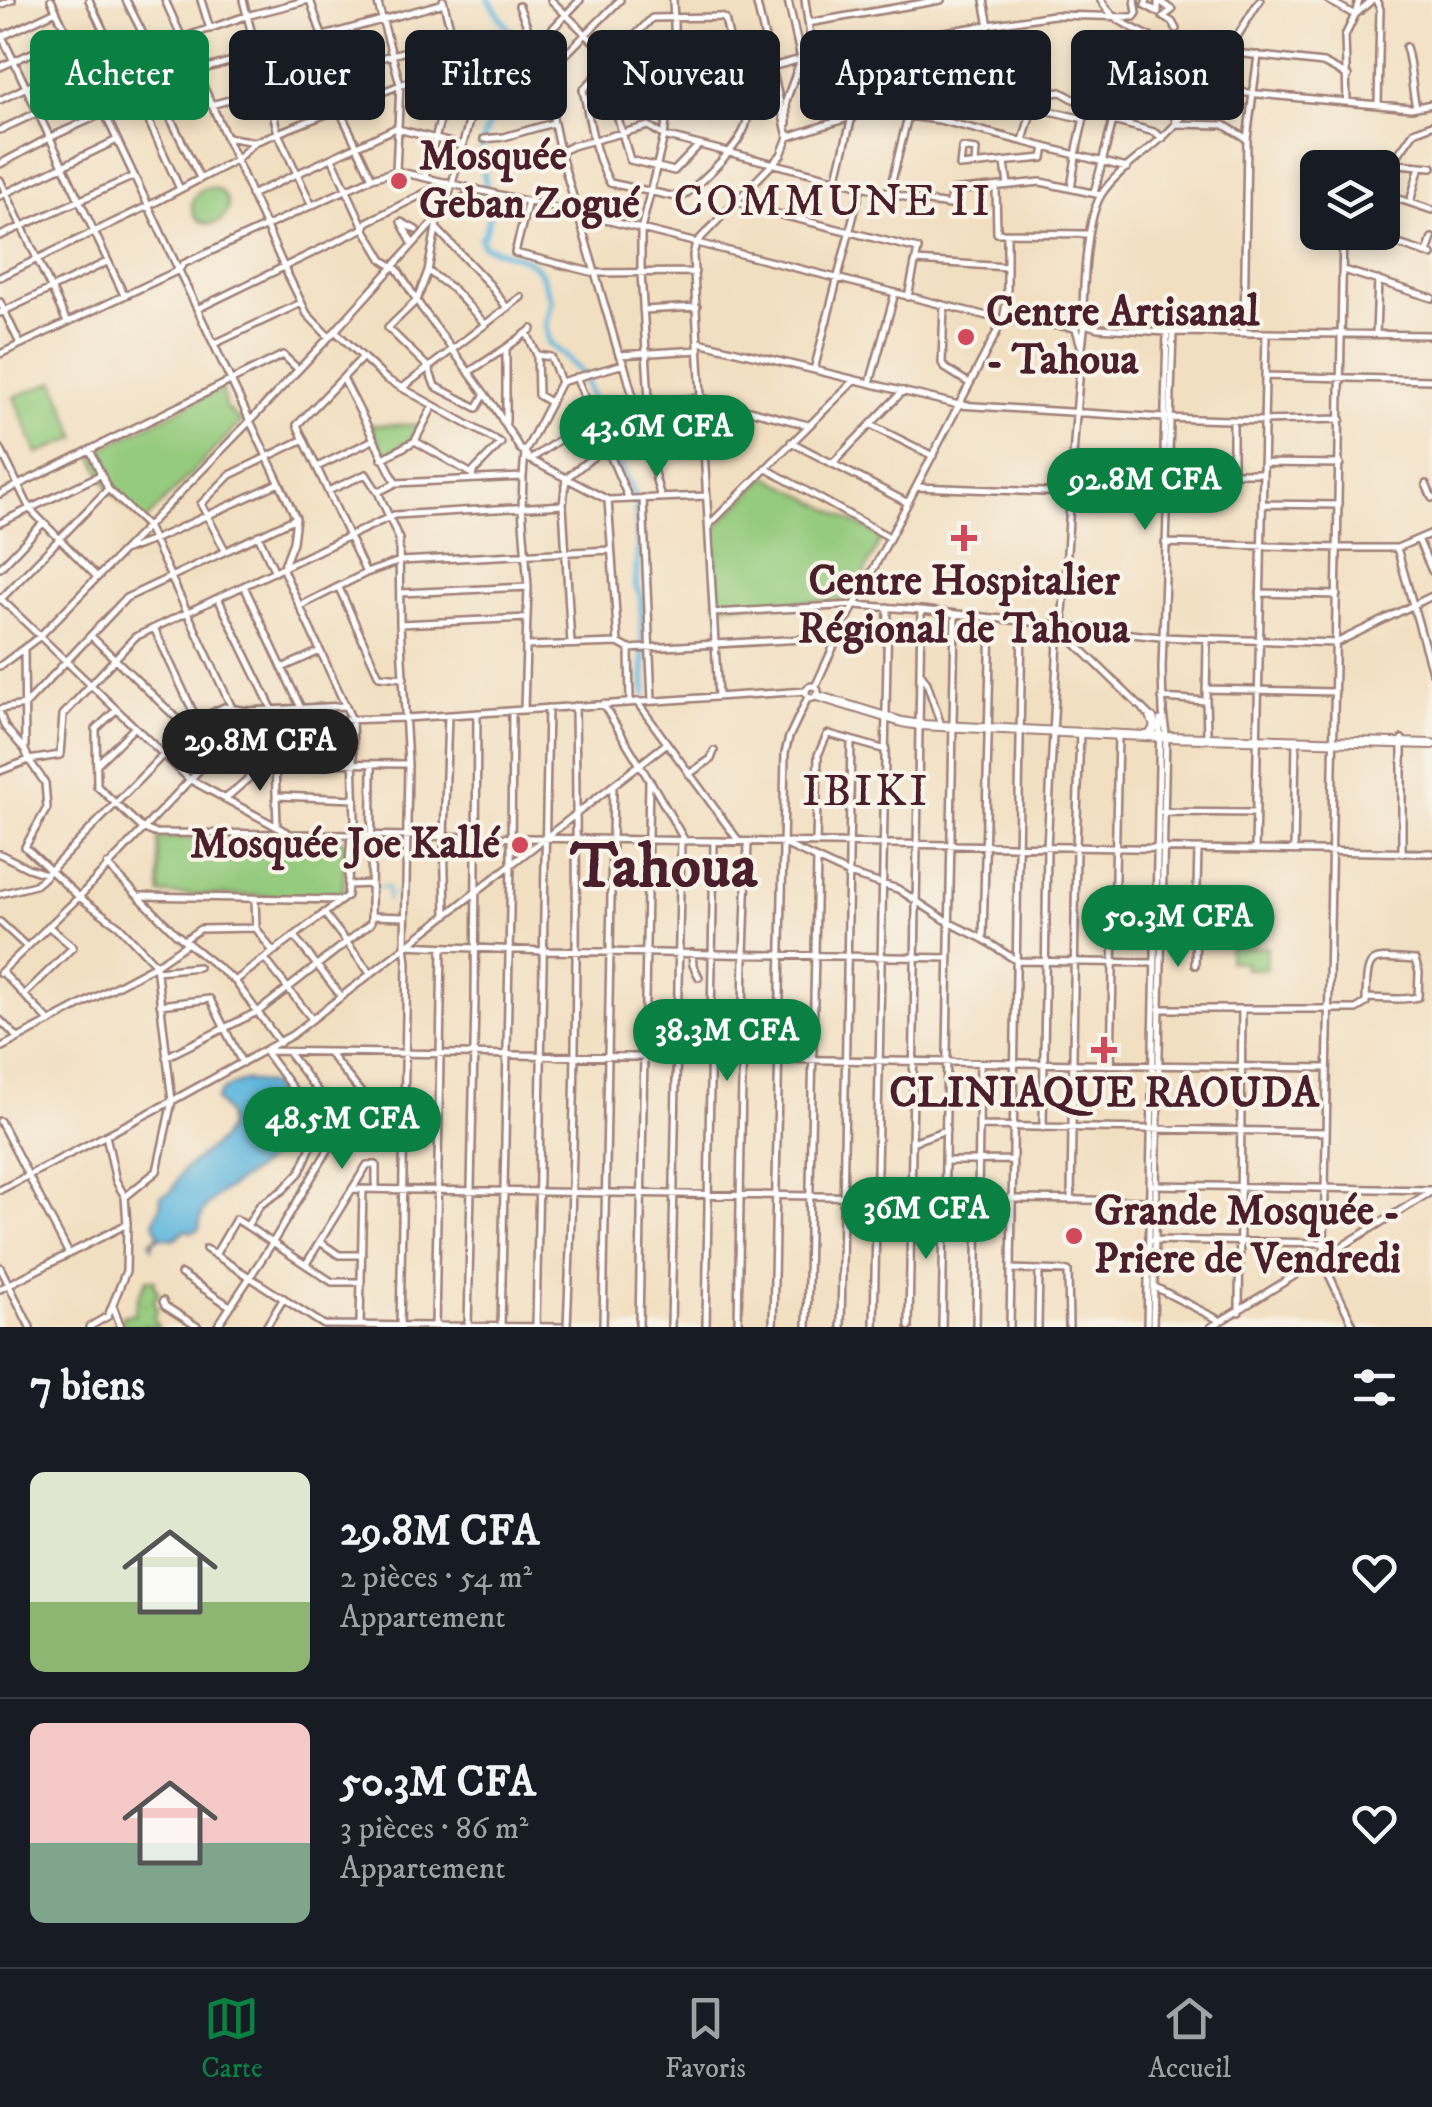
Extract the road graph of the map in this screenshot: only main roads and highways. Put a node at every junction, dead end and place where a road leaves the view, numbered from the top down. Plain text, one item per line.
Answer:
1 (811, 693) road end
2 (1152, 718) road end
3 (1158, 734) junction
4 (1257, 738) junction
5 (1334, 740) junction
6 (1432, 741) edge

1 - 3 main road
2 - 3 main road
3 - 4 main road
3 - 4 main road
4 - 5 main road
4 - 5 main road
5 - 6 main road

